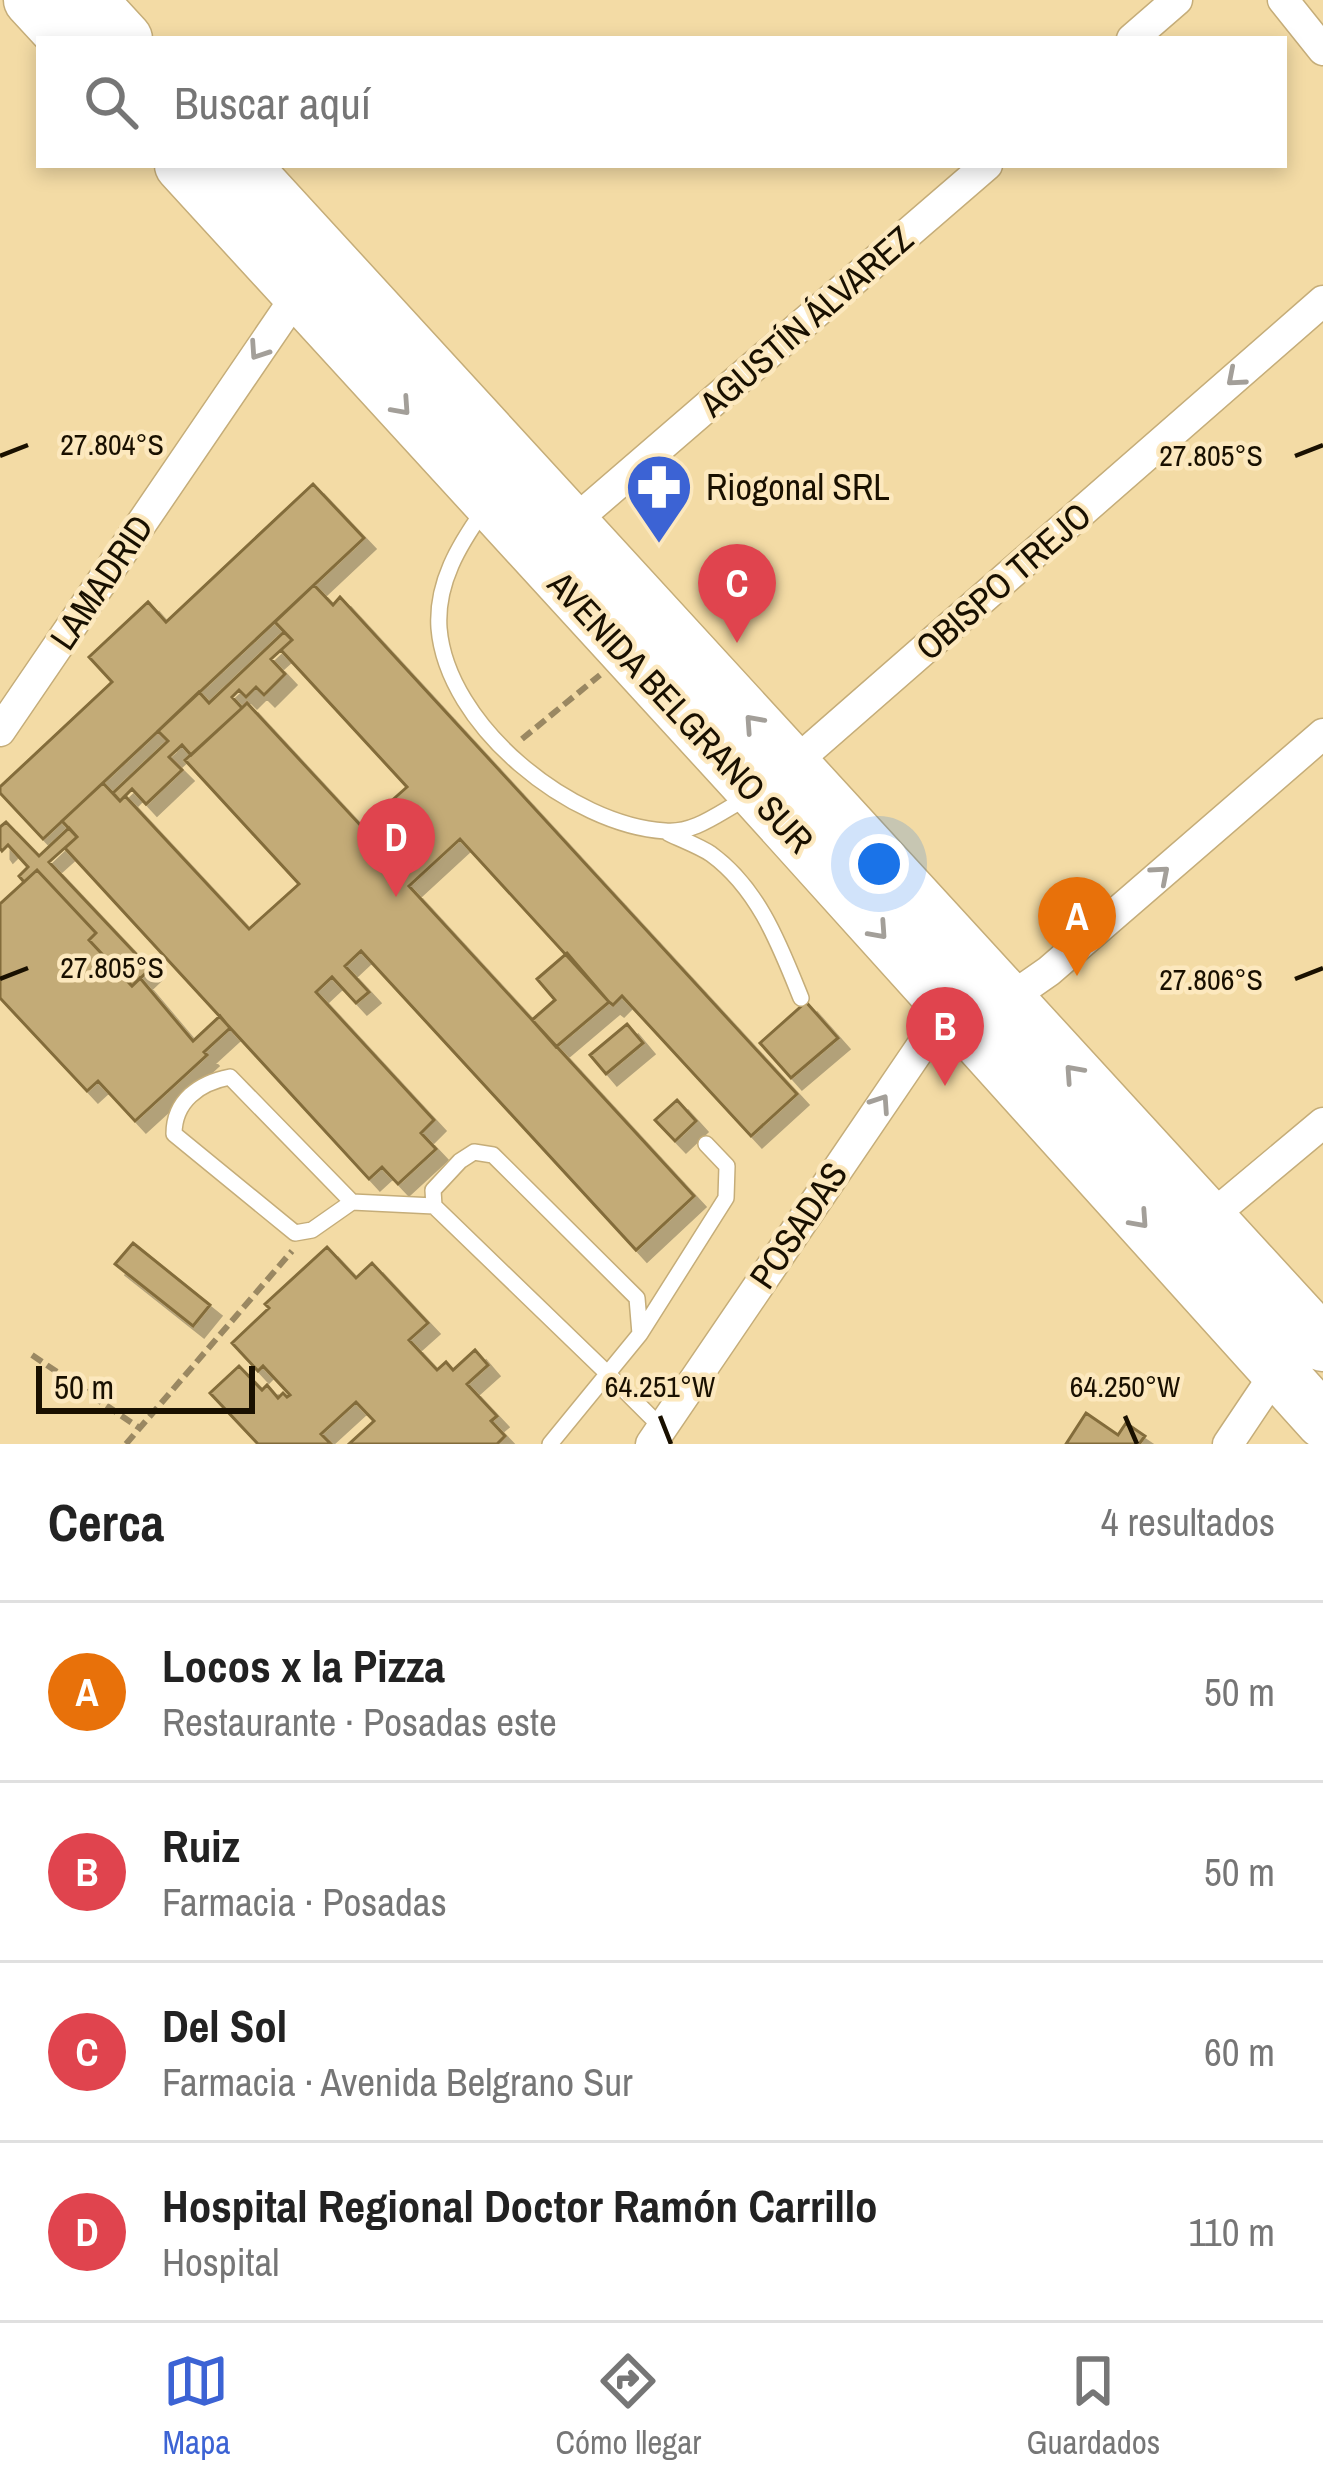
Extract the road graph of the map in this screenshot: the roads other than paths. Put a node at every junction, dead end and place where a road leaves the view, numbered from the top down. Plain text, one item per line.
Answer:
1 (31, 0) edge
2 (89, 0) edge
3 (1177, 0) edge
4 (1283, 0) edge
5 (64, 36) edge
6 (122, 36) edge
7 (1135, 36) edge
8 (1323, 50) edge
9 (186, 168) edge
10 (244, 168) edge
11 (984, 168) edge
12 (313, 275) junction
13 (1323, 301) edge
14 (489, 502) junction
15 (571, 524) junction
16 (0, 731) edge
17 (1323, 734) edge
18 (774, 779) junction
19 (666, 832) junction
20 (802, 998) dead end
21 (981, 1009) junction
22 (1323, 1123) edge
23 (706, 1144) dead end
24 (352, 1202) junction
25 (434, 1206) junction
26 (1207, 1220) junction
27 (640, 1334) junction
28 (1323, 1344) edge
29 (1276, 1371) junction
30 (609, 1376) junction
31 (1323, 1421) edge
32 (664, 1438) edge
33 (550, 1444) edge
34 (1228, 1444) edge

1 - 5 highway
2 - 6 highway
3 - 7 street
4 - 8 street
9 - 12 highway, AVENIDA BELGRANO SUR
10 - 12 highway, AVENIDA BELGRANO SUR
11 - 15 street, AGUSTÍN ÁLVAREZ
12 -> 14 highway, AVENIDA BELGRANO SUR
12 - 15 highway, AVENIDA BELGRANO SUR
12 -> 16 street, LAMADRID
13 -> 18 street, OBISPO TREJO
14 - 18 highway, AVENIDA BELGRANO SUR
14 - 19 lane
18 -> 15 highway, AVENIDA BELGRANO SUR
21 -> 17 street, POSADAS
18 - 19 lane
18 - 21 highway, AVENIDA BELGRANO SUR
19 - 20 lane
26 -> 21 highway, AVENIDA BELGRANO SUR
21 -> 29 highway, AVENIDA BELGRANO SUR
32 -> 21 street, POSADAS
22 - 26 street
23 - 27 lane
24 - 24 lane
24 - 25 lane
25 - 27 lane
25 - 30 lane
26 - 28 highway, AVENIDA BELGRANO SUR
27 - 30 lane
29 - 31 highway, AVENIDA BELGRANO SUR
29 - 34 street
30 - 32 lane
30 - 33 lane

